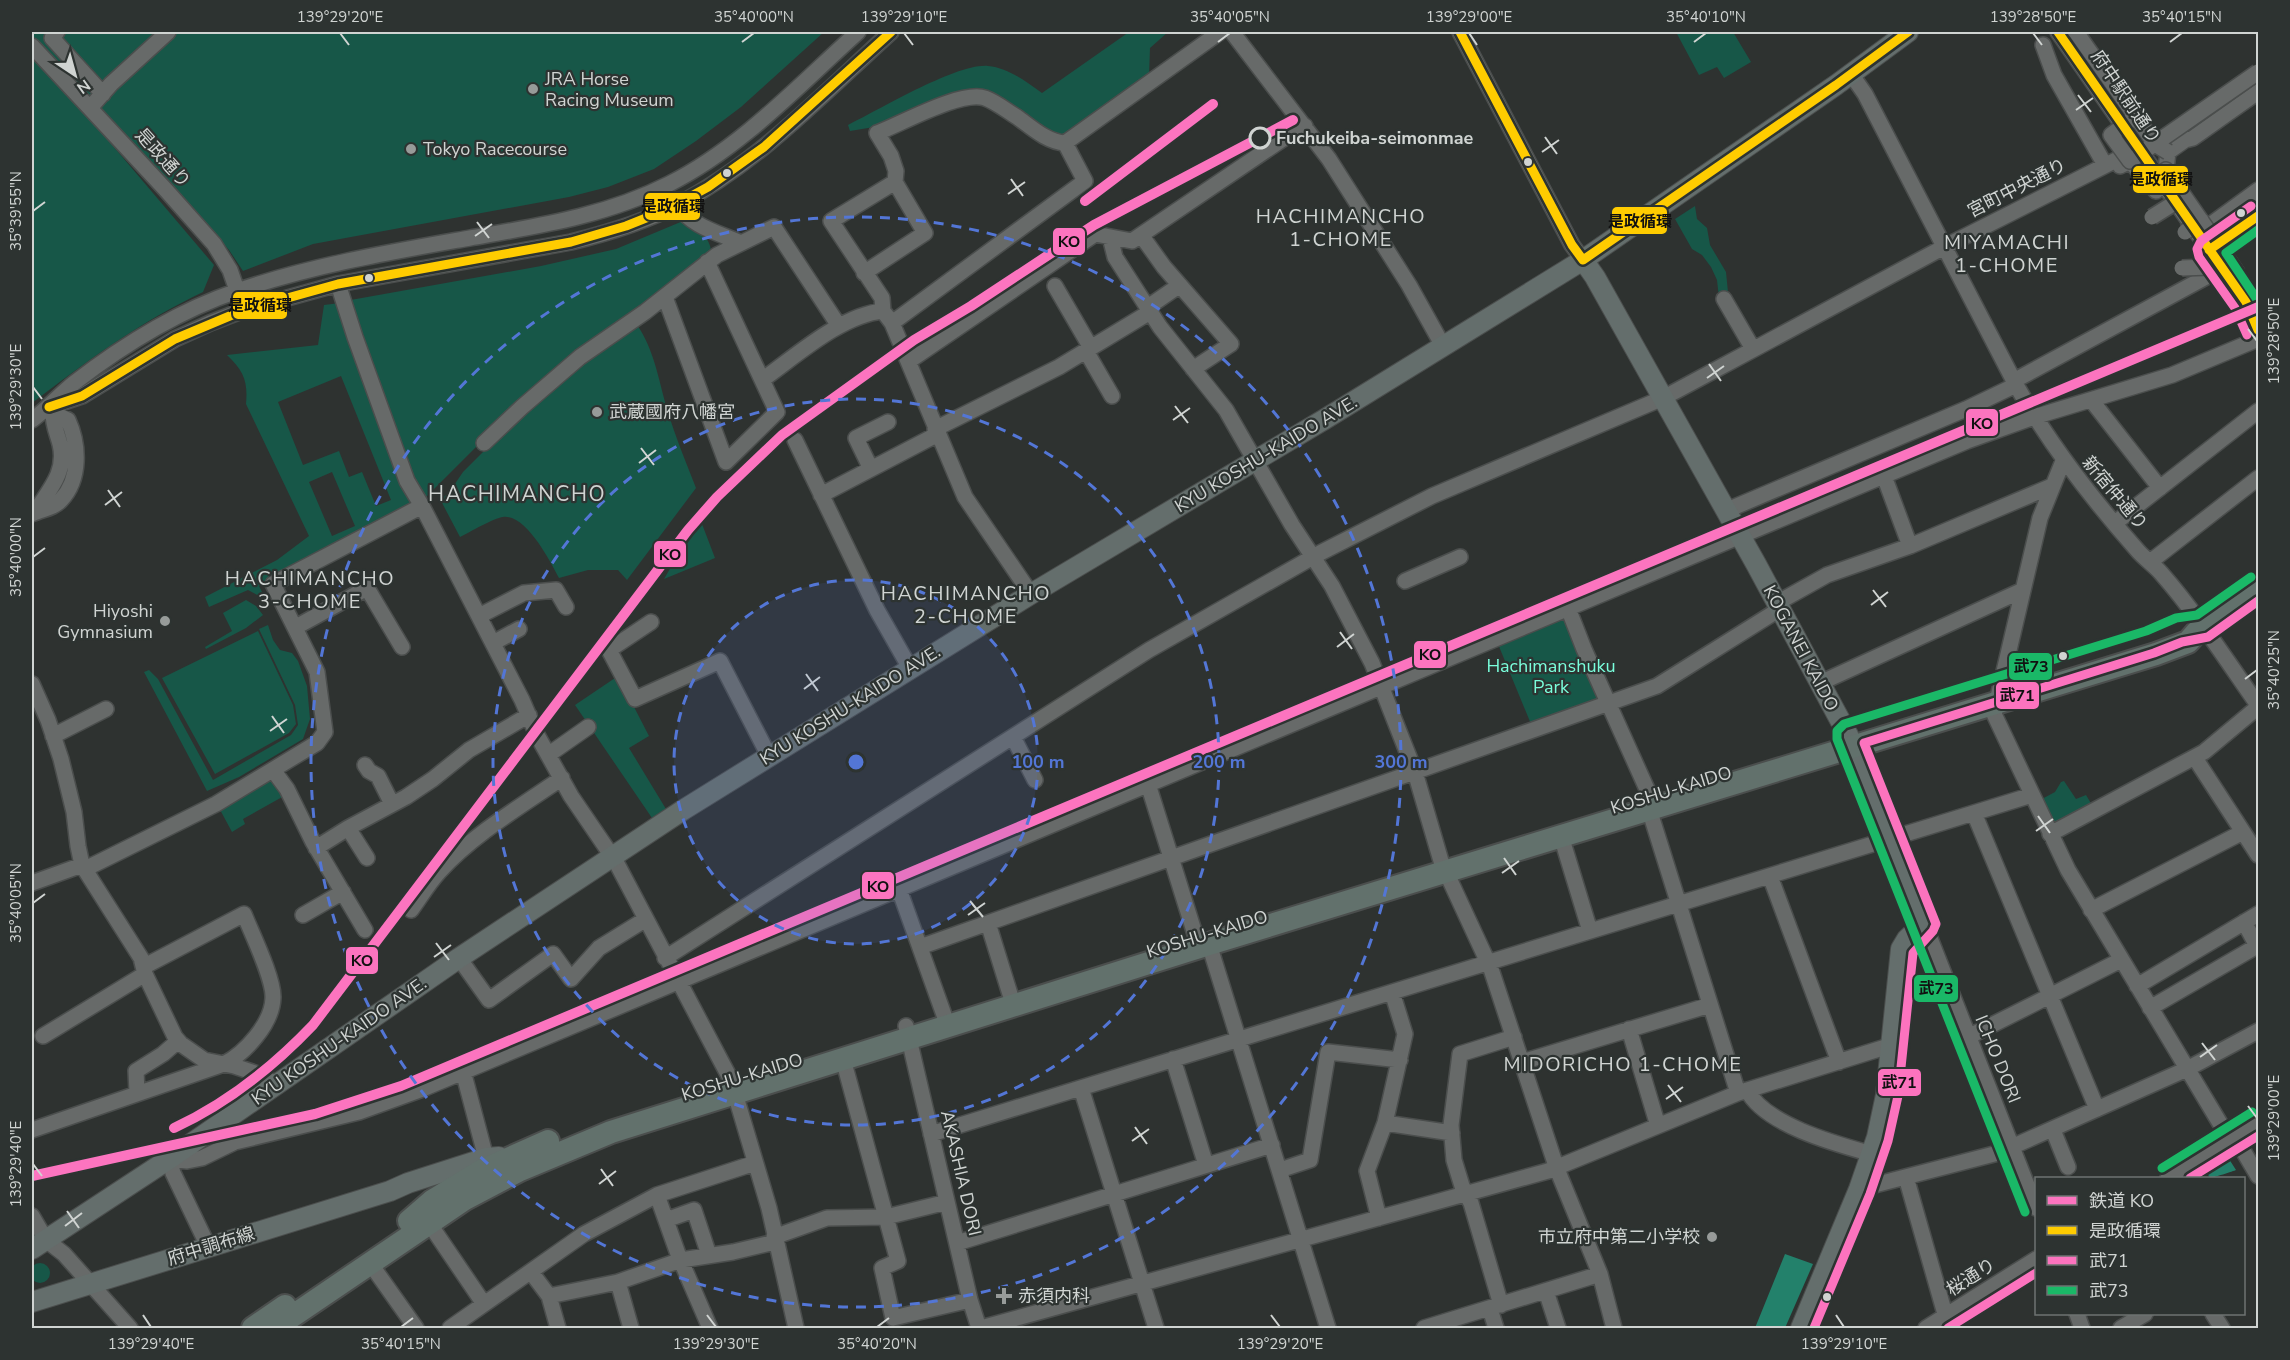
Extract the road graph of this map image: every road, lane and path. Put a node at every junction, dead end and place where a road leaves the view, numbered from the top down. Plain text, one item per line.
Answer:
1 (57, 32) edge
2 (168, 32) edge
3 (858, 32) edge
4 (891, 32) edge
5 (1220, 32) edge
6 (1232, 32) edge
7 (1460, 32) edge
8 (1908, 32) edge
9 (2058, 32) edge
10 (2076, 32) edge
11 (2043, 45) dead end
12 (32, 46) edge
13 (2259, 72) edge
14 (1851, 74) junction
15 (2259, 79) edge
16 (2259, 92) edge
17 (103, 94) junction
18 (90, 108) junction
19 (2135, 117) junction
20 (2152, 124) dead end
21 (1305, 126) junction
22 (1065, 143) junction
23 (2155, 144) junction
24 (2168, 152) junction
25 (2134, 156) junction
26 (2101, 158) dead end
27 (2166, 170) junction
28 (2109, 171) dead end
29 (2150, 181) junction
30 (895, 182) junction
31 (2259, 190) edge
32 (2184, 197) junction
33 (678, 205) junction
34 (2168, 208) junction
35 (2259, 216) edge
36 (2152, 217) dead end
37 (2203, 224) junction
38 (2184, 232) junction
39 (1141, 235) junction
40 (1110, 237) junction
41 (741, 243) junction
42 (1944, 247) junction
43 (2209, 250) junction
44 (2225, 256) junction
45 (1583, 260) junction
46 (707, 262) junction
47 (2182, 268) dead end
48 (864, 273) junction
49 (2238, 274) dead end
50 (2212, 276) junction
51 (338, 284) junction
52 (1180, 285) junction
53 (1055, 286) dead end
54 (237, 291) junction
55 (666, 297) junction
56 (1724, 299) dead end
57 (2246, 302) junction
58 (1149, 309) junction
59 (244, 310) junction
60 (883, 311) junction
61 (2259, 314) edge
62 (892, 323) junction
63 (839, 326) junction
64 (2259, 330) edge
65 (192, 331) junction
66 (2259, 339) edge
67 (1443, 346) junction
68 (1088, 349) junction
69 (1753, 350) junction
70 (110, 357) junction
71 (909, 361) junction
72 (1193, 369) junction
73 (762, 381) junction
74 (2018, 381) junction
75 (1112, 396) dead end
76 (1663, 398) junction
77 (2092, 401) junction
78 (51, 410) junction
79 (2259, 411) edge
80 (2034, 417) junction
81 (32, 420) edge
82 (888, 422) dead end
83 (937, 432) junction
84 (795, 440) dead end
85 (484, 443) dead end
86 (2063, 460) junction
87 (1256, 461) junction
88 (871, 469) junction
89 (1884, 476) junction
90 (2259, 478) edge
91 (2052, 486) junction
92 (2160, 488) junction
93 (821, 495) junction
94 (422, 506) junction
95 (1725, 511) junction
96 (33, 513) edge
97 (2115, 523) junction
98 (1740, 537) junction
99 (1910, 546) junction
100 (1313, 557) junction
101 (1460, 557) dead end
102 (2150, 562) junction
103 (1405, 581) dead end
104 (2259, 586) edge
105 (2023, 590) junction
106 (1031, 594) junction
107 (1778, 606) junction
108 (566, 607) dead end
109 (1568, 608) junction
110 (479, 616) junction
111 (651, 622) dead end
112 (2202, 626) junction
113 (296, 627) junction
114 (519, 629) dead end
115 (493, 643) junction
116 (402, 647) dead end
117 (910, 668) junction
118 (1820, 683) junction
119 (32, 684) edge
120 (1382, 685) junction
121 (1997, 696) junction
122 (1608, 703) junction
123 (2259, 706) edge
124 (106, 709) dead end
125 (529, 715) junction
126 (588, 727) dead end
127 (53, 736) junction
128 (1013, 737) junction
129 (1851, 741) junction
130 (548, 755) junction
131 (769, 756) junction
132 (2195, 758) junction
133 (365, 765) dead end
134 (273, 770) junction
135 (1415, 772) junction
136 (562, 778) junction
137 (1035, 780) dead end
138 (1148, 784) junction
139 (2032, 795) junction
140 (392, 804) junction
141 (1651, 804) junction
142 (1974, 813) junction
143 (348, 828) junction
144 (2243, 832) junction
145 (2050, 834) junction
146 (1561, 836) junction
147 (1890, 838) junction
148 (316, 848) junction
149 (2259, 855) edge
150 (611, 857) junction
151 (367, 858) dead end
152 (1171, 858) junction
153 (1444, 866) junction
154 (84, 867) junction
155 (1770, 876) junction
156 (32, 883) edge
157 (899, 889) junction
158 (343, 892) junction
159 (1679, 904) junction
160 (411, 910) dead end
161 (2091, 910) junction
162 (2259, 914) edge
163 (303, 915) dead end
164 (646, 919) junction
165 (2244, 922) junction
166 (988, 923) junction
167 (1924, 923) junction
168 (365, 930) dead end
169 (1590, 931) junction
170 (1201, 943) junction
171 (920, 947) junction
172 (459, 958) junction
173 (665, 958) junction
174 (2121, 960) junction
175 (1489, 962) junction
176 (145, 970) junction
177 (678, 981) junction
178 (2137, 986) junction
179 (1392, 992) junction
180 (1010, 994) junction
181 (2050, 995) junction
182 (1710, 1005) junction
183 (2150, 1008) junction
184 (946, 1020) junction
185 (1629, 1029) junction
186 (2259, 1031) edge
187 (907, 1032) junction
188 (43, 1036) dead end
189 (1514, 1037) junction
190 (1968, 1037) junction
191 (1239, 1039) junction
192 (178, 1041) junction
193 (1892, 1045) junction
194 (843, 1059) junction
195 (1173, 1059) junction
196 (1400, 1060) junction
197 (1522, 1062) junction
198 (1839, 1062) junction
199 (224, 1064) junction
200 (2187, 1069) junction
201 (463, 1071) junction
202 (277, 1085) junction
203 (732, 1086) junction
204 (1081, 1088) junction
205 (1742, 1092) junction
206 (137, 1093) junction
207 (2097, 1109) junction
208 (2259, 1122) edge
209 (1385, 1123) junction
210 (1658, 1126) junction
211 (32, 1130) edge
212 (2053, 1130) junction
213 (1452, 1133) junction
214 (931, 1134) junction
215 (2232, 1138) junction
216 (1272, 1145) junction
217 (2012, 1148) junction
218 (1872, 1154) junction
219 (513, 1155) junction
220 (486, 1158) junction
221 (169, 1159) junction
222 (755, 1162) junction
223 (1206, 1166) junction
224 (2068, 1167) dead end
225 (1557, 1168) junction
226 (1280, 1170) junction
227 (2259, 1176) edge
228 (1906, 1177) junction
229 (2171, 1177) edge
230 (1859, 1189) junction
231 (390, 1191) junction
232 (1114, 1194) junction
233 (1466, 1194) junction
234 (657, 1195) junction
235 (947, 1202) junction
236 (2035, 1203) edge
237 (422, 1208) junction
238 (32, 1216) edge
239 (886, 1217) junction
240 (1379, 1218) junction
241 (666, 1220) junction
242 (1302, 1239) junction
243 (775, 1240) junction
244 (957, 1243) junction
245 (39, 1245) edge
246 (208, 1246) junction
247 (709, 1255) junction
248 (681, 1260) junction
249 (2035, 1260) edge
250 (370, 1263) junction
251 (531, 1272) junction
252 (1600, 1274) junction
253 (618, 1282) junction
254 (90, 1283) junction
255 (1142, 1285) junction
256 (1546, 1291) junction
257 (549, 1296) junction
258 (970, 1300) junction
259 (32, 1302) edge
260 (484, 1304) junction
261 (1496, 1307) junction
262 (2143, 1315) edge
263 (2214, 1315) edge
264 (1947, 1322) edge
265 (450, 1328) edge
266 (130, 1329) edge
267 (253, 1329) edge
268 (275, 1329) edge
269 (417, 1329) edge
270 (558, 1329) edge
271 (632, 1329) edge
272 (710, 1329) edge
273 (796, 1329) edge
274 (980, 1329) edge
275 (1156, 1329) edge
276 (1328, 1329) edge
277 (1424, 1329) edge
278 (1496, 1329) edge
279 (1558, 1329) edge
280 (1614, 1329) edge
281 (1801, 1329) edge
282 (1926, 1329) edge
283 (2121, 1329) edge
284 (2222, 1329) edge

1 - 17 street
2 - 17 street
3 - 54 street
4 - 33 street
5 - 22 street
6 - 21 street
7 - 45 street
8 - 14 main road, KYU KOSHU-KAIDO AVE.
9 - 25 street, 府中駅前通り
10 - 19 street, bridge
11 - 26 street
12 - 18 street, 是政通り
13 - 23 street, bridge
14 - 42 street, 新宿仲通り
14 - 45 main road, KYU KOSHU-KAIDO AVE.
15 - 25 street, 宮町中央通り
16 - 24 street
17 - 18 street
18 - 54 street, 是政通り
19 - 23 street, bridge
19 - 25 street, bridge
20 - 23 street
21 - 39 street
21 - 67 street
22 - 30 street
22 - 62 street
23 - 24 street, bridge
23 - 25 street, bridge
24 - 27 street
25 - 28 street
25 - 29 street
25 - 42 street, 宮町中央通り
25 - 43 street, 府中駅前通り
27 - 29 street, bridge
27 - 32 street, bridge
29 - 34 street
30 - 48 street
30 - 48 street
31 - 37 street
32 - 34 street, bridge
32 - 37 street, bridge
33 - 41 street
33 - 51 street
34 - 36 street, bridge
34 - 38 street
35 - 43 street
37 - 38 street, bridge
37 - 44 street, bridge
38 - 50 street
39 - 40 street
39 - 52 street
40 - 58 street
40 - 71 street
41 - 46 street
41 - 63 street
42 - 69 street, 宮町中央通り
42 - 74 street, 新宿仲通り
43 - 57 street, 府中駅前通り
44 - 49 street, bridge
44 - 50 street, bridge
45 - 67 main road, KYU KOSHU-KAIDO AVE.
45 - 76 main road, KOGANEI KAIDO
46 - 55 street
46 - 73 street
47 - 50 street, bridge
48 - 60 street
50 - 74 street
51 - 59 street
51 - 94 street
52 - 58 street
52 - 72 street
53 - 68 street
54 - 59 street, 是政通り
54 - 70 street
55 - 73 street
55 - 85 street
56 - 69 street
57 - 61 street, 府中駅前通り
57 - 64 street, 府中駅前通り
58 - 68 street
58 - 72 street
59 - 65 street
60 - 62 street
60 - 63 street
62 - 71 street
63 - 73 street
65 - 70 street
65 - 78 street
66 - 77 street
67 - 87 main road, KYU KOSHU-KAIDO AVE.
68 - 75 street
68 - 83 street
69 - 76 street, 宮町中央通り
70 - 78 street
71 - 83 street
72 - 87 street
74 - 80 street, 新宿仲通り
74 - 95 street
76 - 95 main road, KOGANEI KAIDO
76 - 100 street, 宮町中央通り
77 - 80 street
77 - 92 street
78 - 81 street
78 - 96 street
79 - 92 street
80 - 86 street, 新宿仲通り
80 - 89 street
82 - 88 street
83 - 88 street
83 - 106 street
84 - 93 street
86 - 91 street
86 - 97 street, 新宿仲通り
87 - 100 street
87 - 106 main road, KYU KOSHU-KAIDO AVE.
88 - 93 street
89 - 98 street
89 - 99 street
90 - 102 street
91 - 99 street
91 - 105 street
92 - 97 street
93 - 117 street
94 - 110 street
94 - 113 street
95 - 98 main road, KOGANEI KAIDO
97 - 102 street, 新宿仲通り
98 - 107 main road, KOGANEI KAIDO
98 - 109 street
99 - 107 street
100 - 120 street
100 - 128 street, 宮町中央通り
101 - 103 street
102 - 112 street, 新宿仲通り
104 - 112 highway, KOSHU-KAIDO
105 - 118 street
105 - 121 street
106 - 117 main road, KYU KOSHU-KAIDO AVE.
107 - 118 main road, KOGANEI KAIDO
107 - 122 street
108 - 110 street
109 - 120 street
109 - 122 street
110 - 115 street
111 - 131 street
112 - 121 highway, KOSHU-KAIDO
112 - 123 street, 新宿仲通り
113 - 116 street
113 - 134 street
114 - 115 street
115 - 125 street
117 - 131 main road, KYU KOSHU-KAIDO AVE.
118 - 129 main road, KOGANEI KAIDO
119 - 127 street
120 - 135 street
120 - 138 street
121 - 129 highway, KOSHU-KAIDO
121 - 139 street
122 - 135 street
122 - 141 street
123 - 132 street
124 - 127 street
125 - 130 street
125 - 140 street
126 - 130 street
127 - 154 street
128 - 137 street
128 - 173 street, 宮町中央通り
129 - 141 highway, KOSHU-KAIDO
129 - 147 main road, KOGANEI KAIDO
130 - 136 street
131 - 150 main road, KYU KOSHU-KAIDO AVE.
132 - 144 street
132 - 145 street
133 - 140 street
134 - 148 street
134 - 154 street
135 - 152 street
135 - 153 street
136 - 150 street
136 - 160 street
138 - 152 street
138 - 157 street
139 - 142 street
139 - 145 street
140 - 143 street
141 - 146 highway, KOSHU-KAIDO
141 - 153 highway, KOSHU-KAIDO
141 - 159 street
142 - 147 street
142 - 181 street
143 - 148 street
143 - 151 street
144 - 149 street
144 - 161 street
145 - 161 street
146 - 153 highway, KOSHU-KAIDO
146 - 169 street
147 - 155 street
147 - 167 main road, KOGANEI KAIDO
148 - 158 street
150 - 164 street
150 - 172 main road, KYU KOSHU-KAIDO AVE.
152 - 166 street
152 - 170 street
153 - 170 highway, KOSHU-KAIDO
153 - 175 street
154 - 156 street
154 - 176 street
155 - 159 street
155 - 198 street
157 - 171 street
157 - 177 street
158 - 163 street
158 - 168 street
159 - 169 street
159 - 182 street
161 - 174 street
162 - 165 street
164 - 172 street
164 - 173 street
165 - 178 street
165 - 183 street
166 - 171 street
166 - 180 street
167 - 190 street, ICHO DORI
167 - 193 main road
169 - 175 street
170 - 180 highway, KOSHU-KAIDO
170 - 184 highway, KOSHU-KAIDO
170 - 191 street
171 - 184 street
172 - 202 main road, KYU KOSHU-KAIDO AVE.
173 - 177 street
174 - 178 street
174 - 181 street
175 - 179 street
175 - 189 street
176 - 188 street
176 - 192 street
176 - 199 street
177 - 201 street
177 - 203 street
178 - 183 street
179 - 191 street
179 - 196 street
180 - 184 highway, KOSHU-KAIDO
181 - 190 street
181 - 207 street
182 - 185 street
182 - 205 street
183 - 200 street
184 - 187 highway, KOSHU-KAIDO
185 - 197 street
185 - 210 street
186 - 200 street
187 - 194 highway, KOSHU-KAIDO
187 - 203 highway, KOSHU-KAIDO
187 - 214 street, AKASHIA DORI
189 - 197 street
189 - 213 street
190 - 217 street, ICHO DORI
191 - 195 street
191 - 216 street
192 - 199 street
192 - 206 street
193 - 198 street
193 - 218 main road
194 - 203 highway, KOSHU-KAIDO
194 - 239 street
195 - 204 street
195 - 223 street
196 - 209 street
196 - 226 street
197 - 225 street
198 - 205 street
199 - 202 street
199 - 206 street
200 - 207 street
200 - 215 street
201 - 220 street
201 - 221 street
202 - 221 main road, KYU KOSHU-KAIDO AVE.
203 - 219 highway, KOSHU-KAIDO
203 - 222 street
203 - 237 highway, KOSHU-KAIDO
204 - 214 street
204 - 232 street
205 - 210 street
205 - 218 street
206 - 211 street
207 - 212 street
208 - 215 street
209 - 213 street
209 - 240 street
210 - 225 street
212 - 217 street
212 - 224 street
213 - 233 street
214 - 235 street, AKASHIA DORI
215 - 227 street
215 - 229 street
216 - 223 street
216 - 226 street
217 - 228 street
217 - 236 street, ICHO DORI
218 - 230 main road
219 - 220 main road, 府中調布線
219 - 237 highway, KOSHU-KAIDO
220 - 231 main road, 府中調布線
221 - 245 main road, KYU KOSHU-KAIDO AVE.
221 - 246 street
222 - 234 street
222 - 243 street
223 - 232 street
225 - 233 street
225 - 252 street
226 - 242 street
228 - 230 street
228 - 264 street
230 - 281 main road
231 - 237 main road
231 - 246 main road, 府中調布線
232 - 244 street
232 - 255 street
233 - 240 street
233 - 261 street
234 - 241 street
234 - 251 street
235 - 239 street
235 - 244 street, AKASHIA DORI
237 - 250 highway, KOSHU-KAIDO
237 - 260 street
237 - 267 highway, KOSHU-KAIDO
238 - 245 street
239 - 243 street
239 - 258 street
240 - 242 street
241 - 247 street
241 - 248 street
242 - 255 street
242 - 276 street
243 - 247 street
243 - 273 street
244 - 258 street, AKASHIA DORI
245 - 254 street
246 - 254 main road, 府中調布線
247 - 248 street
248 - 253 street
248 - 272 street
249 - 264 street, 桜通り
250 - 268 highway, KOSHU-KAIDO
250 - 269 street
251 - 257 street
251 - 260 street
252 - 256 street
252 - 280 street
253 - 257 street
253 - 271 street
254 - 259 main road, 府中調布線
254 - 266 street
255 - 274 street
255 - 275 street
256 - 261 street
256 - 279 street
257 - 270 street
258 - 274 street, AKASHIA DORI
260 - 265 street
261 - 277 street
261 - 278 street
262 - 283 street
263 - 284 street
264 - 282 street, 桜通り

